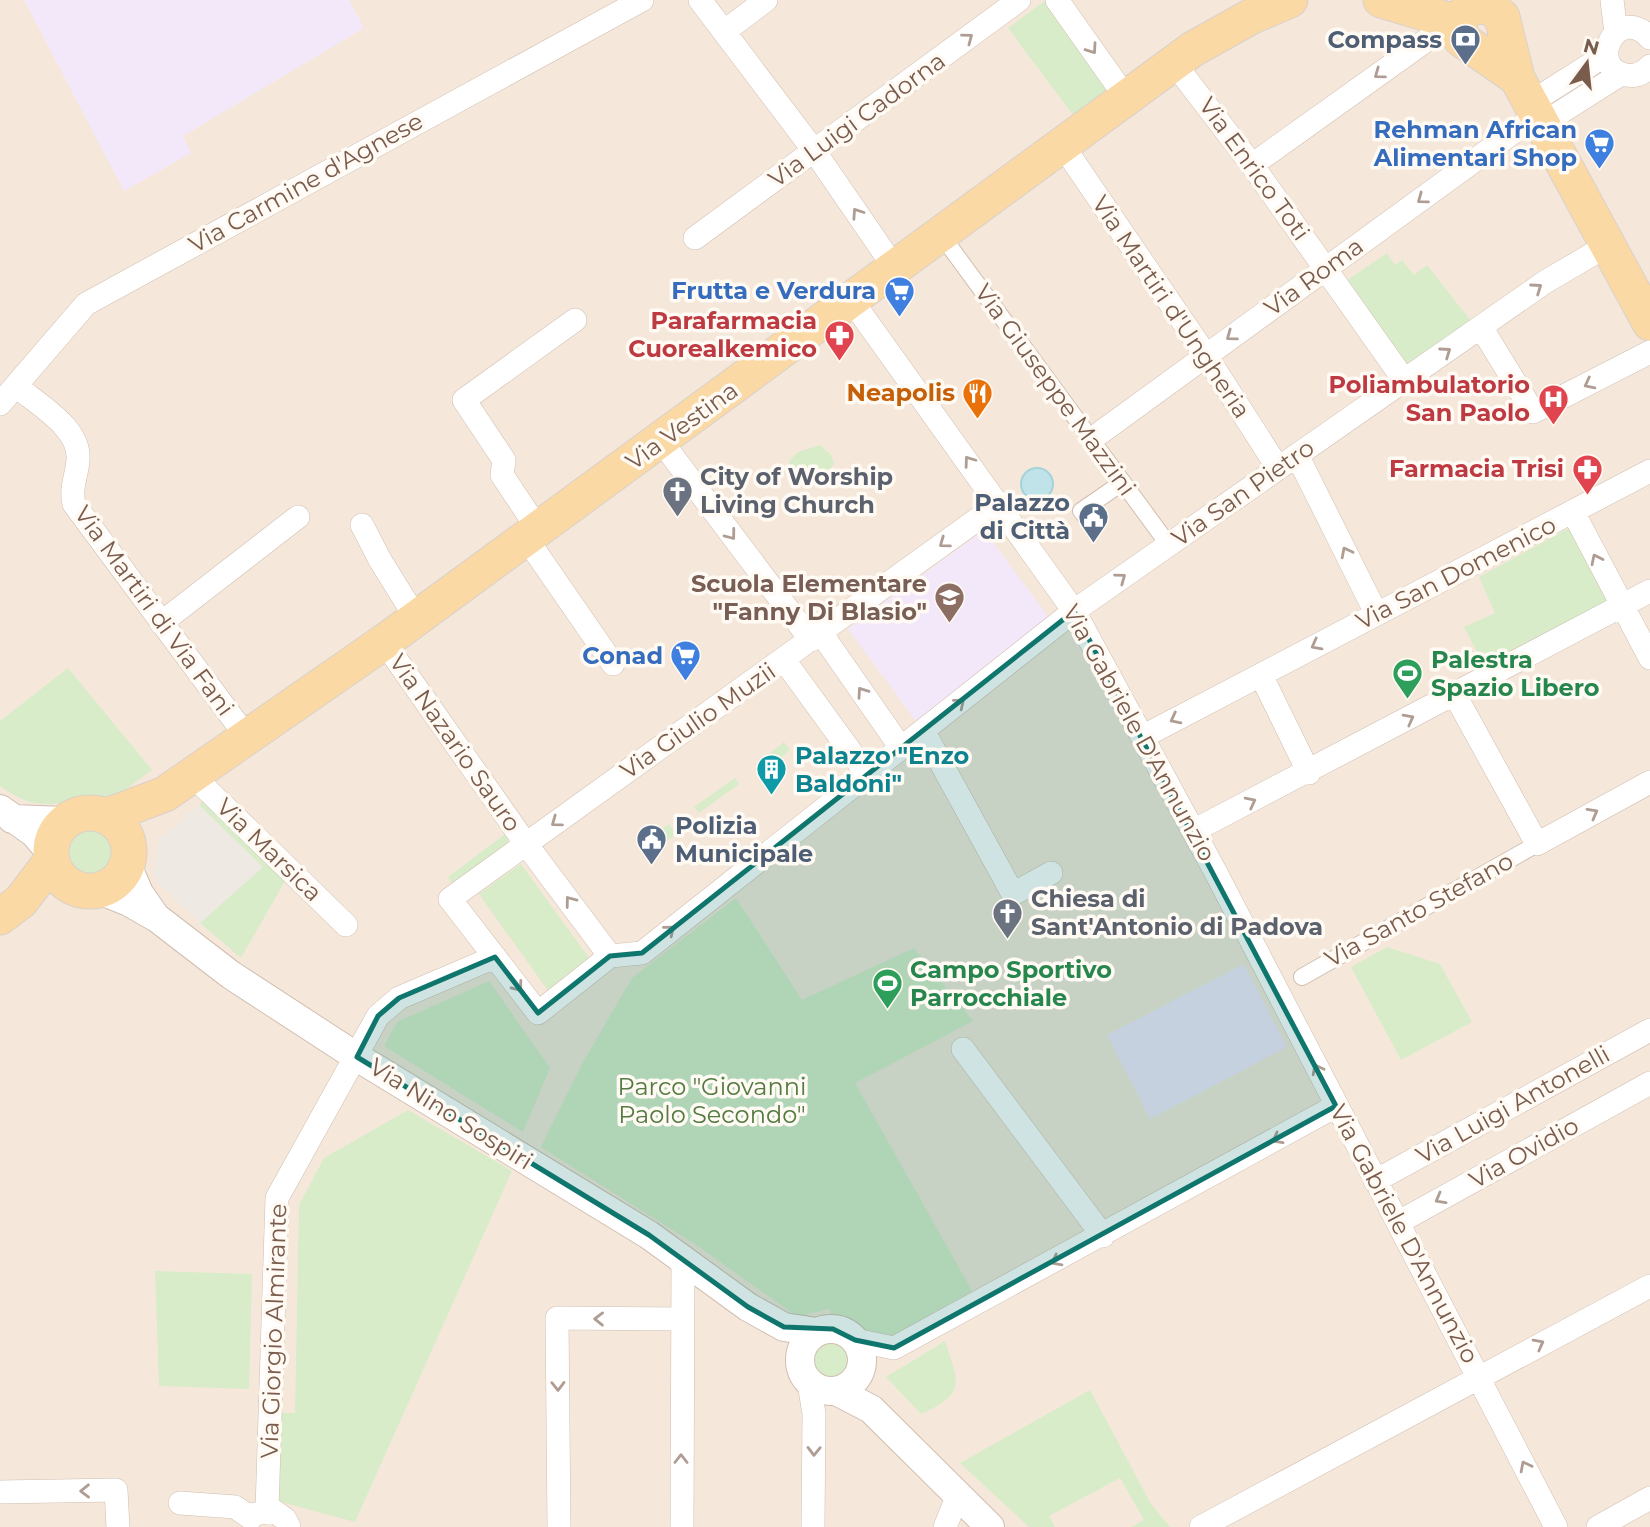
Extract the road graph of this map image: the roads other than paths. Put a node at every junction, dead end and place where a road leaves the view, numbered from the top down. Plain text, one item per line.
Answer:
1 (642, 0) edge
2 (700, 0) edge
3 (766, 0) edge
4 (1019, 0) edge
5 (1057, 0) edge
6 (1246, 0) edge
7 (1290, 0) edge
8 (1381, 0) edge
9 (1424, 0) edge
10 (1612, 0) edge
11 (1475, 17) edge
12 (724, 31) junction
13 (1650, 38) edge
14 (1611, 43) junction
15 (1183, 56) junction
16 (1650, 65) edge
17 (1621, 74) junction
18 (1127, 99) junction
19 (1532, 105) junction
20 (1063, 146) junction
21 (815, 152) junction
22 (1252, 165) junction
23 (942, 236) junction
24 (695, 238) dead end
25 (1608, 245) junction
26 (1326, 268) junction
27 (896, 270) junction
28 (852, 301) junction
29 (575, 320) dead end
30 (1650, 323) edge
31 (1481, 327) junction
32 (1650, 352) edge
33 (1205, 354) junction
34 (1404, 380) junction
35 (16, 386) junction
36 (0, 404) edge
37 (1096, 436) junction
38 (661, 441) junction
39 (1288, 462) junction
40 (1650, 471) edge
41 (1123, 482) junction
42 (1000, 503) junction
43 (1573, 512) junction
44 (298, 517) dead end
45 (1089, 521) dead end
46 (362, 525) dead end
47 (532, 533) junction
48 (1168, 544) junction
49 (1650, 591) edge
50 (1620, 607) junction
51 (1074, 611) junction
52 (1376, 613) junction
53 (416, 618) junction
54 (161, 623) junction
55 (816, 636) junction
56 (384, 642) junction
57 (1650, 658) edge
58 (784, 660) junction
59 (613, 664) dead end
60 (1261, 675) junction
61 (1455, 695) junction
62 (923, 732) junction
63 (246, 736) junction
64 (1144, 736) junction
65 (901, 748) junction
66 (1309, 773) junction
67 (867, 774) junction
68 (1650, 782) edge
69 (178, 785) junction
70 (6, 814) edge
71 (65, 821) junction
72 (1193, 831) junction
73 (121, 840) junction
74 (526, 844) junction
75 (1537, 844) junction
76 (51, 857) junction
77 (1051, 873) dead end
78 (91, 890) junction
79 (11, 909) edge
80 (157, 918) junction
81 (346, 925) dead end
82 (610, 956) junction
83 (495, 957) junction
84 (1301, 977) dead end
85 (1650, 1030) edge
86 (963, 1049) dead end
87 (357, 1056) junction
88 (1650, 1083) edge
89 (1336, 1106) junction
90 (1375, 1181) junction
91 (1399, 1222) junction
92 (1103, 1236) junction
93 (683, 1258) junction
94 (1650, 1286) edge
95 (748, 1307) junction
96 (681, 1319) junction
97 (817, 1332) junction
98 (855, 1340) junction
99 (804, 1372) junction
100 (860, 1372) junction
101 (1479, 1376) junction
102 (836, 1391) junction
103 (871, 1409) junction
104 (0, 1492) edge
105 (958, 1495) junction
106 (1650, 1498) edge
107 (180, 1503) dead end
108 (255, 1518) edge
109 (118, 1527) edge
110 (289, 1527) edge
111 (559, 1527) edge
112 (682, 1527) edge
113 (813, 1527) edge
114 (945, 1527) edge
115 (990, 1527) edge
116 (1201, 1527) edge
117 (1556, 1527) edge
118 (1598, 1527) edge

1 - 35 street, Via Carmine d'Agnese
2 - 12 street
3 - 12 street
21 -> 4 street, Via Luigi Cadorna
5 -> 18 street
6 - 15 main road, Via Vestina
7 - 15 main road, Via Vestina
8 - 11 main road
9 - 11 main road
10 - 14 street
11 - 19 main road
11 -> 22 street
12 - 21 street
13 - 14 street
14 - 17 street
14 - 19 street
15 - 18 main road, Via Vestina
15 - 22 street, Via Enrico Toti
16 - 17 street
17 - 19 street
18 - 20 main road, Via Vestina
19 - 25 main road
19 -> 26 street, Via Roma
20 - 23 main road, Via Vestina
20 - 33 street, Via Martiri d'Ungheria
21 - 24 street, Via Luigi Cadorna
27 -> 21 street
22 - 26 street, Via Enrico Toti
23 - 27 main road, Via Vestina
23 - 37 street, Via Giuseppe Mazzini
25 - 30 main road
31 -> 25 street, Via San Pietro
26 -> 33 street, Via Roma
26 - 34 street, Via Enrico Toti
27 - 28 main road, Via Vestina
28 - 38 main road, Via Vestina
42 -> 28 street, Via Gabriele D'Annunzio
29 - 47 street
32 -> 31 street
34 -> 31 street, Via San Pietro
33 - 37 street, Via Roma
33 - 39 street, Via Martiri d'Ungheria
34 - 39 street, Via San Pietro
35 - 36 street, Via Carmine d'Agnese
35 - 54 street, Via Martiri di Via Fani
37 - 41 street, Via Giuseppe Mazzini
38 - 47 main road, Via Vestina
38 -> 55 street
39 - 48 street, Via San Pietro
52 -> 39 street, Via Martiri d'Ungheria
40 - 43 street, Via San Domenico
41 - 45 street
41 - 48 street, Via Giuseppe Mazzini
42 - 51 street, Via Gabriele D'Annunzio
42 -> 55 street, Via Giulio Muzii
50 -> 43 street
43 - 52 street, Via San Domenico
44 - 54 street
46 - 53 street
47 - 53 main road, Via Vestina
47 - 59 street
51 -> 48 street, Via San Pietro
49 - 50 street
50 - 57 street
50 - 61 street
62 -> 51 street, Via San Pietro
51 - 64 street, Via Gabriele D'Annunzio
52 -> 60 street, Via San Domenico
53 - 56 main road, Via Vestina
54 - 63 street, Via Martiri di Via Fani
55 - 58 street, Via Giulio Muzii
65 -> 55 street
56 - 63 main road, Via Vestina
56 - 74 street, Via Nazario Sauro
58 - 67 street
58 -> 74 street, Via Giulio Muzii
60 -> 64 street, Via San Domenico
60 - 66 street
66 -> 61 street
61 - 75 street, Via Santo Stefano
62 - 65 street, Via San Pietro
62 - 77 street
63 - 69 main road, Via Vestina
64 - 72 street, Via Gabriele D'Annunzio
65 - 67 street, Via San Pietro
72 -> 66 street
82 -> 67 street, Via San Pietro
75 -> 68 street, Via Santo Stefano
69 - 73 main road, Via Vestina
69 - 81 street, Via Marsica
70 - 71 street
70 - 76 street
71 - 73 main road
71 - 76 main road
89 -> 72 street, Via Gabriele D'Annunzio
73 - 78 main road
73 - 80 street, Via Nino Sospiri
82 -> 74 street, Via Nazario Sauro
74 - 83 street, Via Giulio Muzii
75 - 84 street, Via Santo Stefano
76 - 78 main road
76 - 79 main road
78 - 79 main road
78 - 80 street, Via Nino Sospiri
80 - 87 street, Via Nino Sospiri
83 -> 82 street
83 - 87 street, Via Giorgio Almirante
85 - 90 street, Via Luigi Antonelli
86 - 92 street
87 - 93 street, Via Nino Sospiri
87 - 108 street, Via Giorgio Almirante
88 -> 91 street, Via Ovidio
89 - 90 street, Via Gabriele D'Annunzio
89 -> 92 street
90 - 91 street, Via Gabriele D'Annunzio
91 - 101 street, Via Gabriele D'Annunzio
92 -> 98 street
93 - 95 street, Via Nino Sospiri
93 - 96 street
101 -> 94 street
95 - 97 street, Via Nino Sospiri
95 - 99 street, Via Nino Sospiri
96 -> 111 street
112 -> 96 street
97 - 98 street
97 - 99 street
98 - 100 street
99 - 102 street
99 -> 113 street
100 - 102 street
100 - 103 street
101 - 116 street
117 -> 101 street, Via Gabriele D'Annunzio
102 - 103 street
103 - 105 street
109 -> 104 street
105 - 114 street
105 - 115 street
106 - 118 street
107 - 108 street
108 - 110 street

